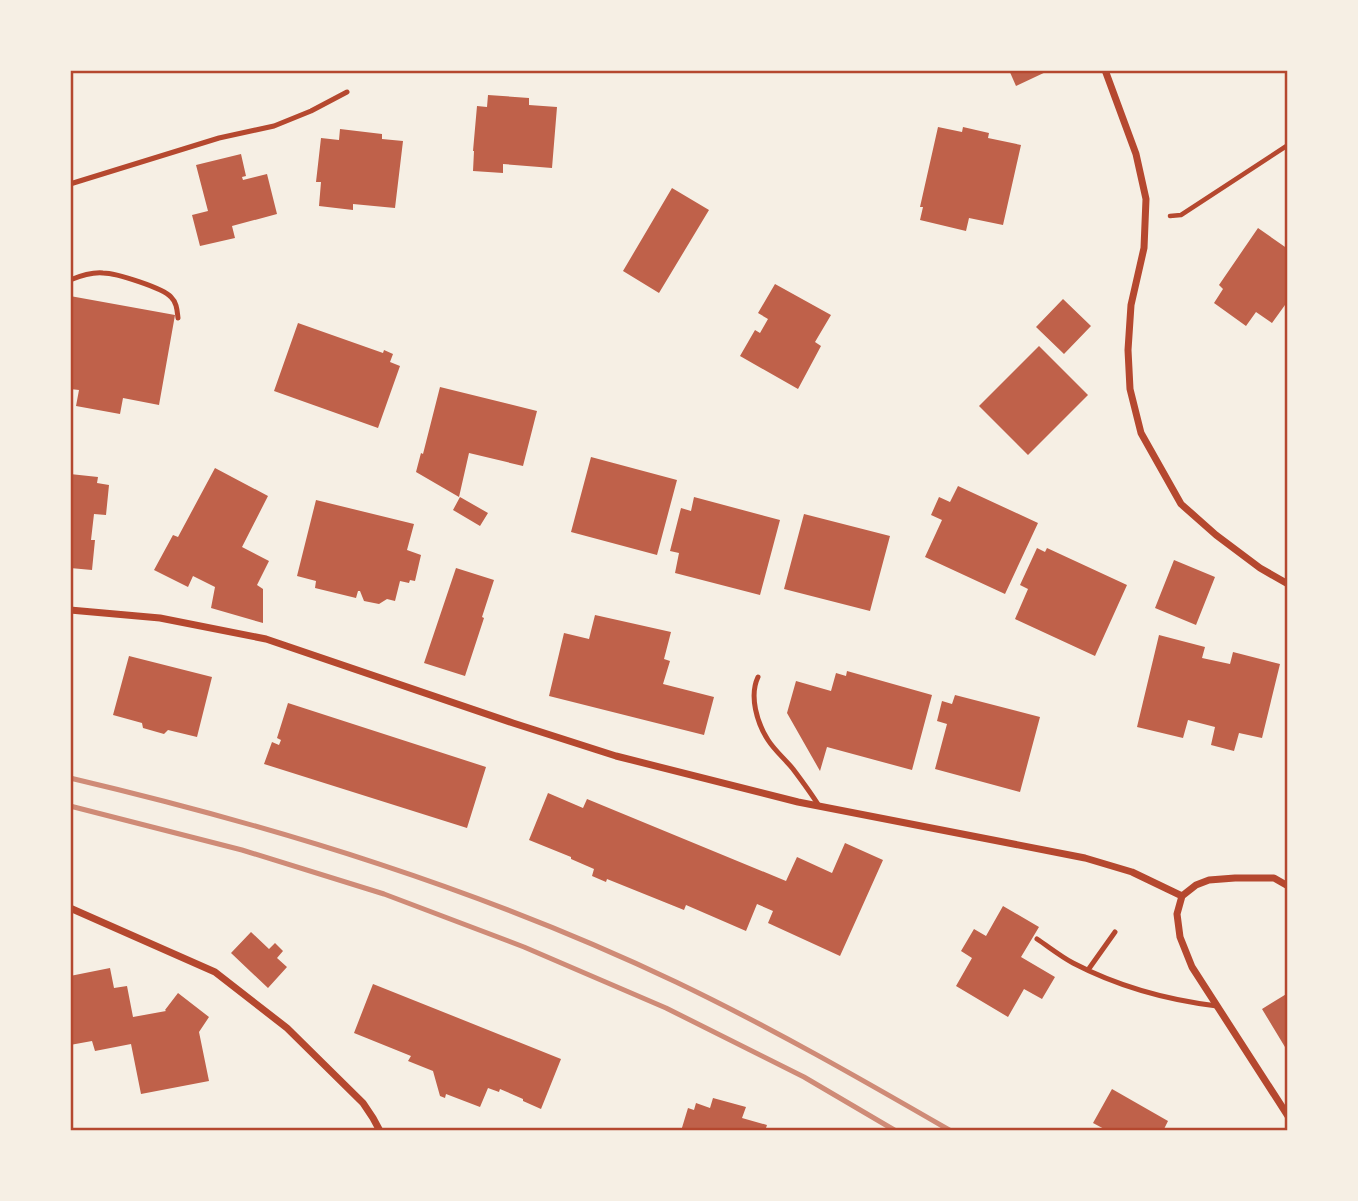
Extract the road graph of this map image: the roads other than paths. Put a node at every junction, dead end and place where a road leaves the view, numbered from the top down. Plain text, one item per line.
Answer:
1 (1105, 70) edge
2 (347, 92) dead end
3 (70, 184) edge
4 (70, 280) edge
5 (178, 318) dead end
6 (1288, 584) edge
7 (70, 610) edge
8 (758, 677) dead end
9 (819, 806) junction
10 (1288, 886) edge
11 (1182, 896) junction
12 (70, 908) edge
13 (1115, 932) dead end
14 (1037, 939) dead end
15 (1088, 970) junction
16 (1217, 1006) junction
17 (1288, 1116) edge
18 (380, 1131) edge

1 - 6 street
2 - 3 lane
4 - 5 lane
7 - 9 street
8 - 9 lane
9 - 11 street
10 - 11 street
11 - 16 street
12 - 18 street
13 - 15 lane
14 - 15 lane
15 - 16 lane
16 - 17 street

